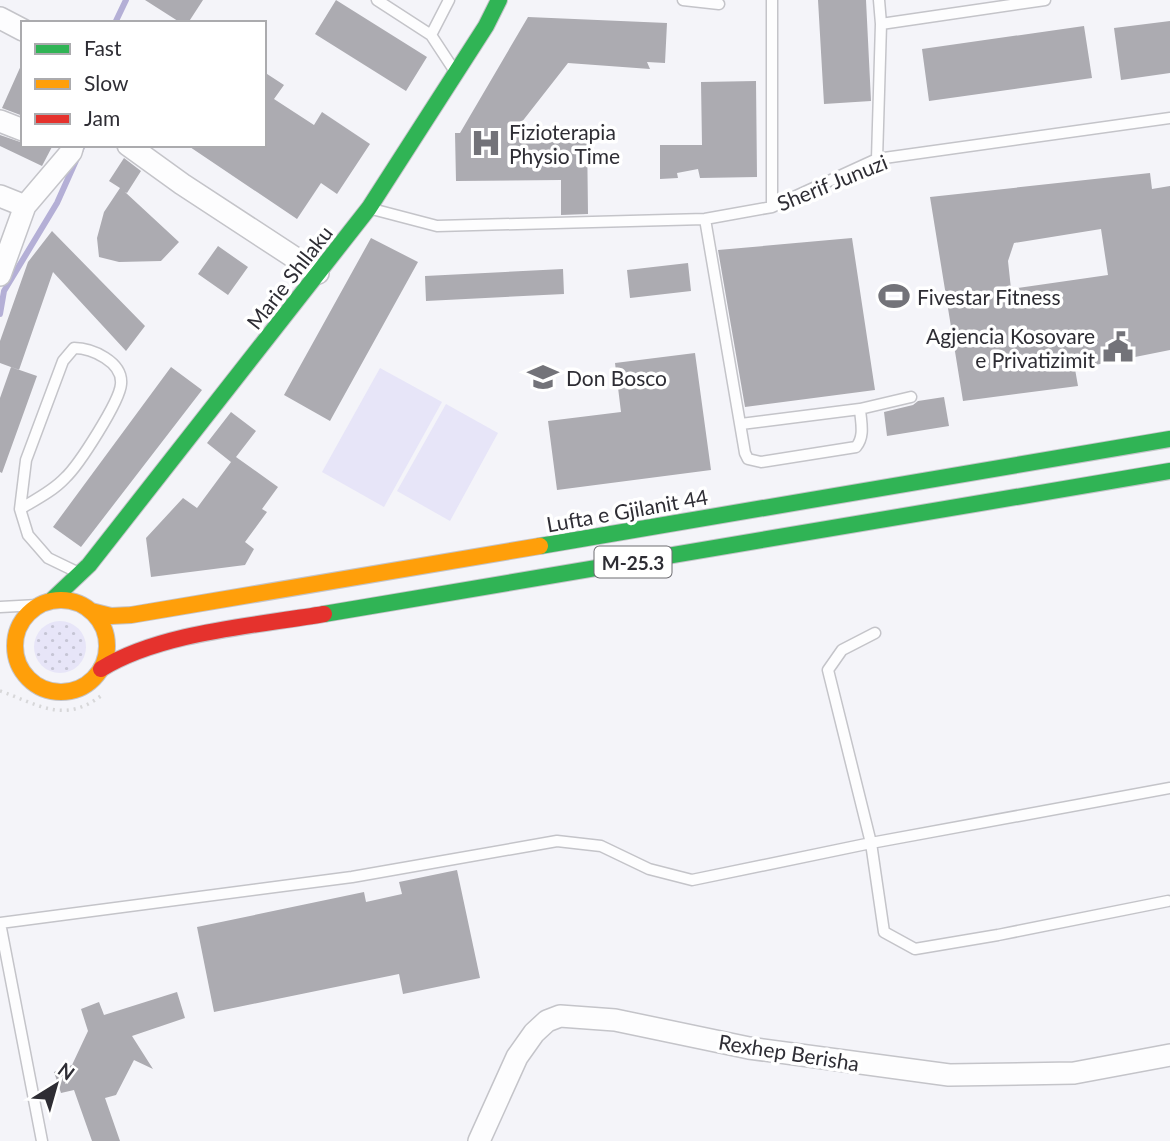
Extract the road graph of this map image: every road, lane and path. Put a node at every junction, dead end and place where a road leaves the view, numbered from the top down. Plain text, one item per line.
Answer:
1 (377, 0) edge
2 (449, 0) edge
3 (499, 0) edge
4 (683, 0) edge
5 (772, 0) edge
6 (879, 0) edge
7 (1045, 0) edge
8 (719, 4) dead end
9 (0, 18) edge
10 (881, 24) junction
11 (21, 29) edge
12 (431, 35) junction
13 (456, 73) junction
14 (1170, 118) edge
15 (0, 121) edge
16 (21, 129) edge
17 (131, 147) edge
18 (67, 148) edge
19 (877, 159) junction
20 (0, 196) edge
21 (25, 206) junction
22 (772, 206) junction
23 (369, 208) junction
24 (705, 219) junction
25 (318, 273) junction
26 (0, 275) edge
27 (911, 397) dead end
28 (860, 409) junction
29 (741, 424) junction
30 (1170, 439) edge
31 (1170, 471) edge
32 (20, 509) junction
33 (85, 569) junction
34 (45, 603) junction
35 (0, 607) edge
36 (88, 609) junction
37 (19, 625) junction
38 (875, 633) dead end
39 (0, 639) edge
40 (101, 669) junction
41 (0, 671) edge
42 (34, 683) junction
43 (1170, 788) edge
44 (871, 843) junction
45 (1168, 901) dead end
46 (0, 923) edge
47 (1170, 1055) edge
48 (42, 1141) edge
49 (479, 1141) edge

1 - 12 lane
2 - 12 lane
3 - 13 main road, Marie Shllaku
4 - 8 lane
5 - 22 lane
6 - 10 lane
7 - 10 lane
9 - 11 street
10 - 19 lane
12 - 13 lane
13 - 23 main road, Marie Shllaku
14 - 19 lane, Sherif Junuzi
15 - 16 street
17 - 25 street
18 - 21 street
19 - 22 lane, Sherif Junuzi
20 - 21 street
21 - 26 street
22 - 24 lane, Sherif Junuzi
23 - 24 lane, Sherif Junuzi
23 - 25 main road, Marie Shllaku
24 - 29 lane
25 - 33 main road, Marie Shllaku
27 - 28 lane
28 - 29 lane
28 - 29 lane
30 - 36 main road, Lufta e Gjilanit 44 / M-25.3
31 - 40 main road, M-25.3
32 - 32 lane
32 - 33 lane
33 - 34 main road, Marie Shllaku
33 - 36 main road
34 - 35 lane
34 - 36 main road, M-25.3
34 - 37 main road
36 - 40 main road
37 - 39 main road
37 - 42 main road
38 - 44 lane
40 - 42 main road, M-25.3
41 - 42 main road, M-25.3
43 - 44 lane
44 - 45 lane
44 - 46 lane
46 - 48 lane
47 - 49 street, Rexhep Berisha

